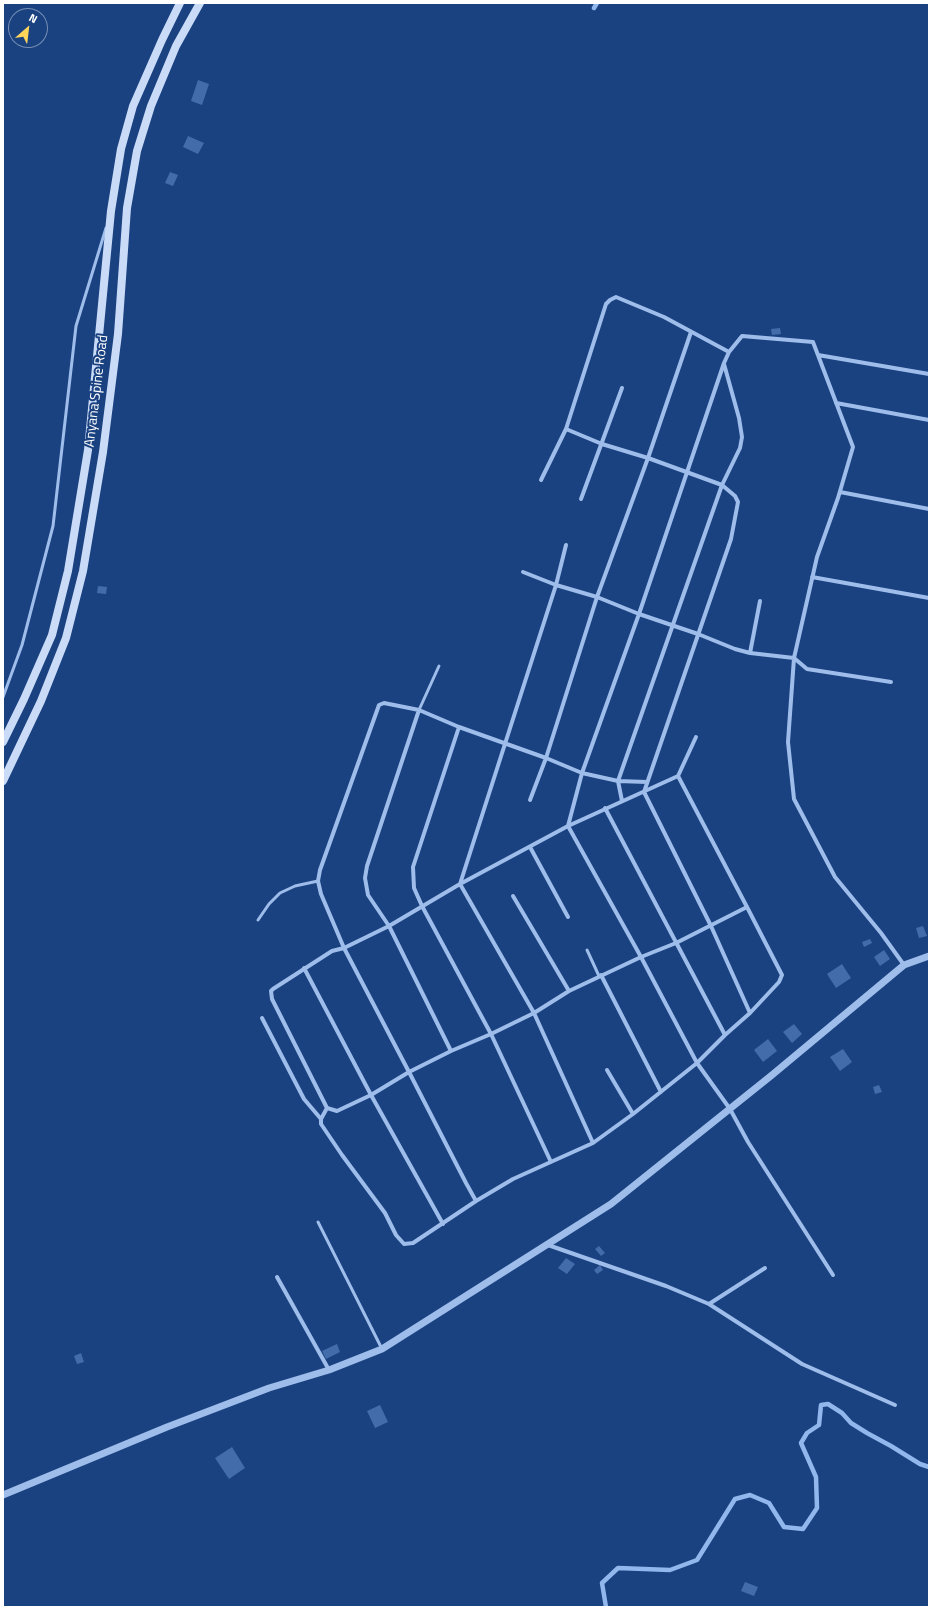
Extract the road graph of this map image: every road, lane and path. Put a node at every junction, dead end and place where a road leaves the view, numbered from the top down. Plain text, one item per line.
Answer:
1 (180, 3) edge
2 (200, 3) edge
3 (111, 211) junction
4 (691, 332) junction
5 (729, 352) junction
6 (818, 355) junction
7 (724, 363) junction
8 (929, 374) edge
9 (622, 388) dead end
10 (836, 403) junction
11 (929, 420) edge
12 (566, 429) junction
13 (602, 444) junction
14 (648, 458) junction
15 (686, 471) junction
16 (541, 480) dead end
17 (722, 485) junction
18 (840, 492) junction
19 (582, 499) dead end
20 (929, 508) edge
21 (566, 545) dead end
22 (523, 572) dead end
23 (812, 577) junction
24 (556, 585) junction
25 (598, 597) junction
26 (929, 598) edge
27 (760, 601) dead end
28 (639, 614) junction
29 (672, 626) junction
30 (698, 634) junction
31 (750, 653) junction
32 (794, 658) junction
33 (440, 666) dead end
34 (891, 682) dead end
35 (3, 697) edge
36 (419, 710) junction
37 (460, 727) junction
38 (696, 738) dead end
39 (3, 742) edge
40 (505, 743) junction
41 (546, 758) junction
42 (582, 773) junction
43 (678, 776) junction
44 (3, 781) edge
45 (618, 781) junction
46 (647, 782) junction
47 (644, 792) junction
48 (530, 800) dead end
49 (622, 801) junction
50 (605, 808) junction
51 (568, 826) junction
52 (530, 847) junction
53 (318, 881) junction
54 (460, 884) junction
55 (513, 896) dead end
56 (422, 906) junction
57 (747, 907) junction
58 (568, 917) dead end
59 (258, 920) dead end
60 (388, 926) junction
61 (711, 926) junction
62 (676, 943) junction
63 (344, 948) junction
64 (587, 950) dead end
65 (929, 956) edge
66 (641, 957) junction
67 (904, 965) junction
68 (304, 968) junction
69 (600, 976) junction
70 (569, 990) junction
71 (534, 1013) junction
72 (750, 1013) junction
73 (262, 1018) dead end
74 (492, 1034) junction
75 (725, 1035) junction
76 (451, 1051) junction
77 (697, 1063) junction
78 (607, 1070) dead end
79 (409, 1072) junction
80 (661, 1092) junction
81 (371, 1095) junction
82 (327, 1108) junction
83 (730, 1109) junction
84 (633, 1114) junction
85 (321, 1119) junction
86 (593, 1143) junction
87 (551, 1162) junction
88 (476, 1201) junction
89 (318, 1222) dead end
90 (442, 1224) junction
91 (548, 1245) junction
92 (765, 1268) dead end
93 (832, 1275) dead end
94 (277, 1276) dead end
95 (709, 1304) junction
96 (382, 1349) junction
97 (329, 1370) junction
98 (895, 1405) dead end
99 (3, 1495) edge

1 - 3 main road, Anyana Spine Road
2 - 44 main road, Anyana Spine Road
3 - 35 lane
3 - 39 main road, Anyana Spine Road
4 - 5 street
4 - 12 street
4 - 14 street
5 - 6 street
5 - 7 street
6 - 8 street
6 - 10 street
7 - 15 street
7 - 17 street
9 - 13 street
10 - 11 street
10 - 18 street
12 - 13 street
12 - 16 street
13 - 14 street
13 - 19 street
14 - 15 street
14 - 25 street
15 - 17 street
15 - 28 street
17 - 29 street
17 - 30 street
18 - 20 street
18 - 23 street
21 - 24 street
22 - 24 street
23 - 26 street
23 - 32 street
24 - 25 street
24 - 40 street
25 - 28 street
25 - 41 street
27 - 31 street
28 - 29 street
28 - 42 street
29 - 30 street
29 - 45 street
30 - 31 street
30 - 46 street
31 - 32 street
32 - 34 street
32 - 67 street
33 - 36 lane
36 - 37 street
36 - 53 street
36 - 60 street
37 - 40 street
37 - 56 street
38 - 43 street
40 - 41 street
40 - 54 street
41 - 42 street
41 - 48 street
42 - 45 street
42 - 51 street
43 - 47 street
43 - 57 street
45 - 46 street
45 - 49 street
46 - 47 street
47 - 49 street
47 - 61 street
49 - 50 street
50 - 51 street
50 - 62 street
51 - 52 street
51 - 66 street
52 - 54 street
52 - 58 street
53 - 59 lane
53 - 63 street
54 - 56 street
54 - 71 street
55 - 70 street
56 - 60 street
56 - 74 street
57 - 61 street
57 - 72 street
60 - 63 street
60 - 76 street
61 - 62 street
61 - 72 street
62 - 66 street
62 - 75 street
63 - 68 street
63 - 79 street
64 - 69 lane
65 - 67 street
66 - 69 street
66 - 77 street
67 - 83 street
68 - 81 street
68 - 82 street
69 - 70 street
69 - 80 street
70 - 71 street
71 - 74 street
71 - 86 street
72 - 75 street
73 - 85 street
74 - 76 street
74 - 87 street
75 - 77 street
76 - 79 street
77 - 80 street
77 - 83 street
78 - 84 street
79 - 81 street
79 - 88 street
80 - 84 street
81 - 82 street
81 - 90 street
82 - 85 street
83 - 91 street
83 - 93 street
84 - 86 street
85 - 90 street
86 - 87 street
87 - 88 street
88 - 90 street
89 - 96 lane
91 - 95 street
91 - 96 street
92 - 95 street
94 - 97 street
95 - 98 street
96 - 97 street
97 - 99 street

